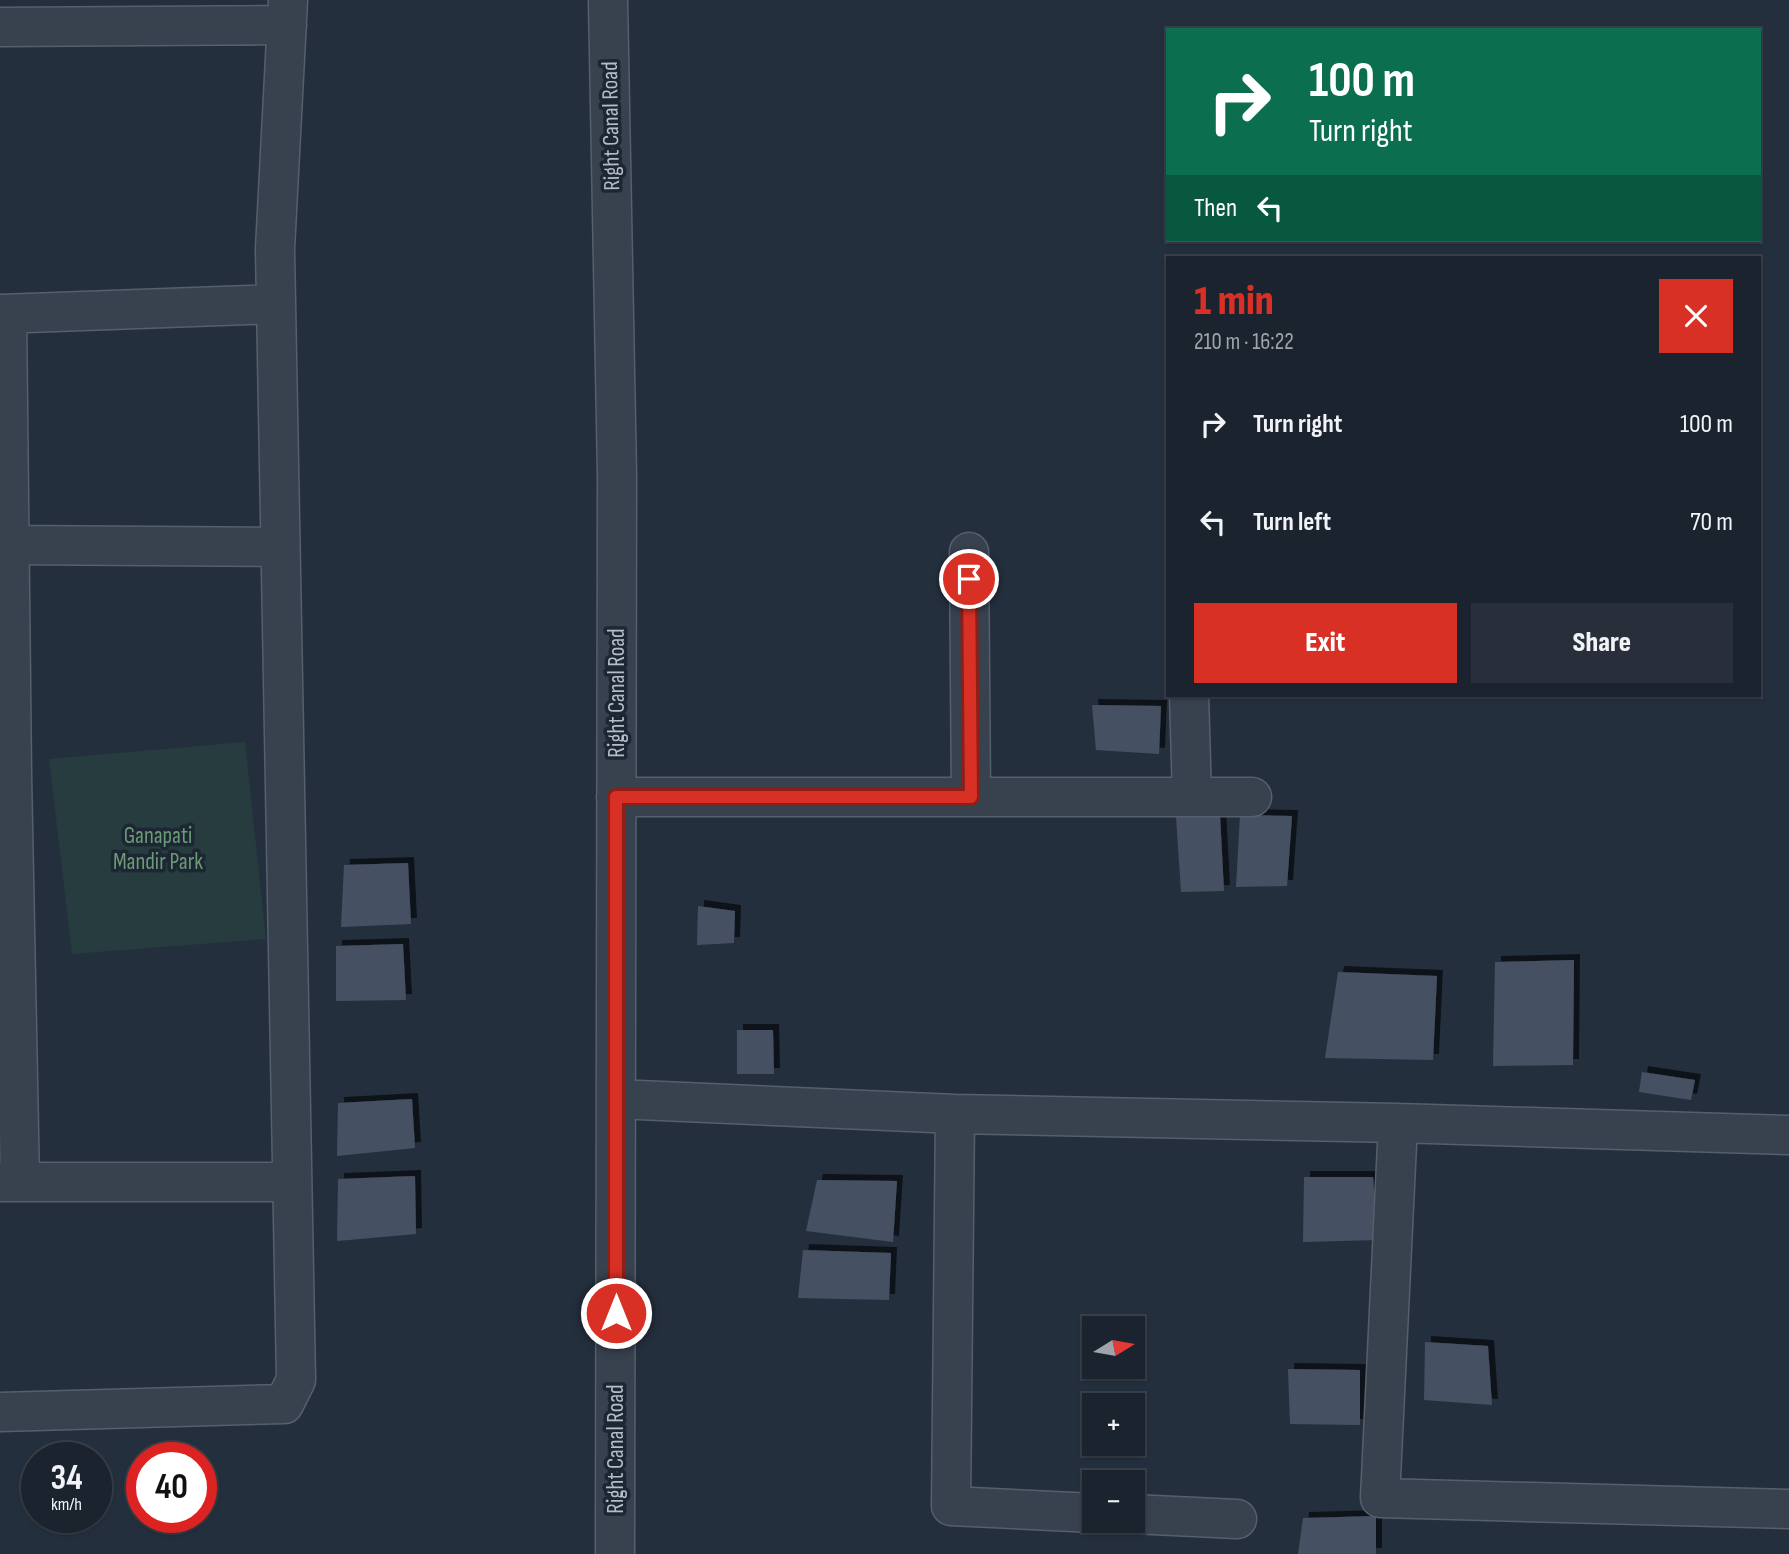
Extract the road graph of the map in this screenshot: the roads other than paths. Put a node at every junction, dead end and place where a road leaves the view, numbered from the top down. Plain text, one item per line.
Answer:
1 (608, 0) edge
2 (288, 12) edge
3 (0, 27) edge
4 (275, 304) junction
5 (3, 314) edge
6 (9, 545) junction
7 (280, 547) junction
8 (969, 552) dead end
9 (1189, 697) edge
10 (616, 797) junction
11 (971, 797) junction
12 (1192, 797) junction
13 (1252, 797) dead end
14 (616, 1099) junction
15 (955, 1114) junction
16 (1398, 1123) junction
17 (1789, 1135) edge
18 (10, 1182) edge
19 (292, 1182) junction
20 (0, 1412) edge
21 (1789, 1509) edge
22 (1082, 1512) edge
23 (1145, 1515) edge
24 (1237, 1519) dead end
25 (615, 1554) edge

1 - 10 street, Right Canal Road
2 - 3 street
2 - 4 street
4 - 5 street
4 - 7 street
5 - 6 street
6 - 7 street
6 - 18 street
7 - 19 street
8 - 11 street
9 - 12 street
10 - 11 street
10 - 14 street, Right Canal Road
11 - 12 street
12 - 13 street
14 - 15 street
14 - 25 street, Right Canal Road
15 - 16 street
15 - 22 street
16 - 17 street
16 - 21 street
18 - 19 street
19 - 20 street
23 - 24 street

